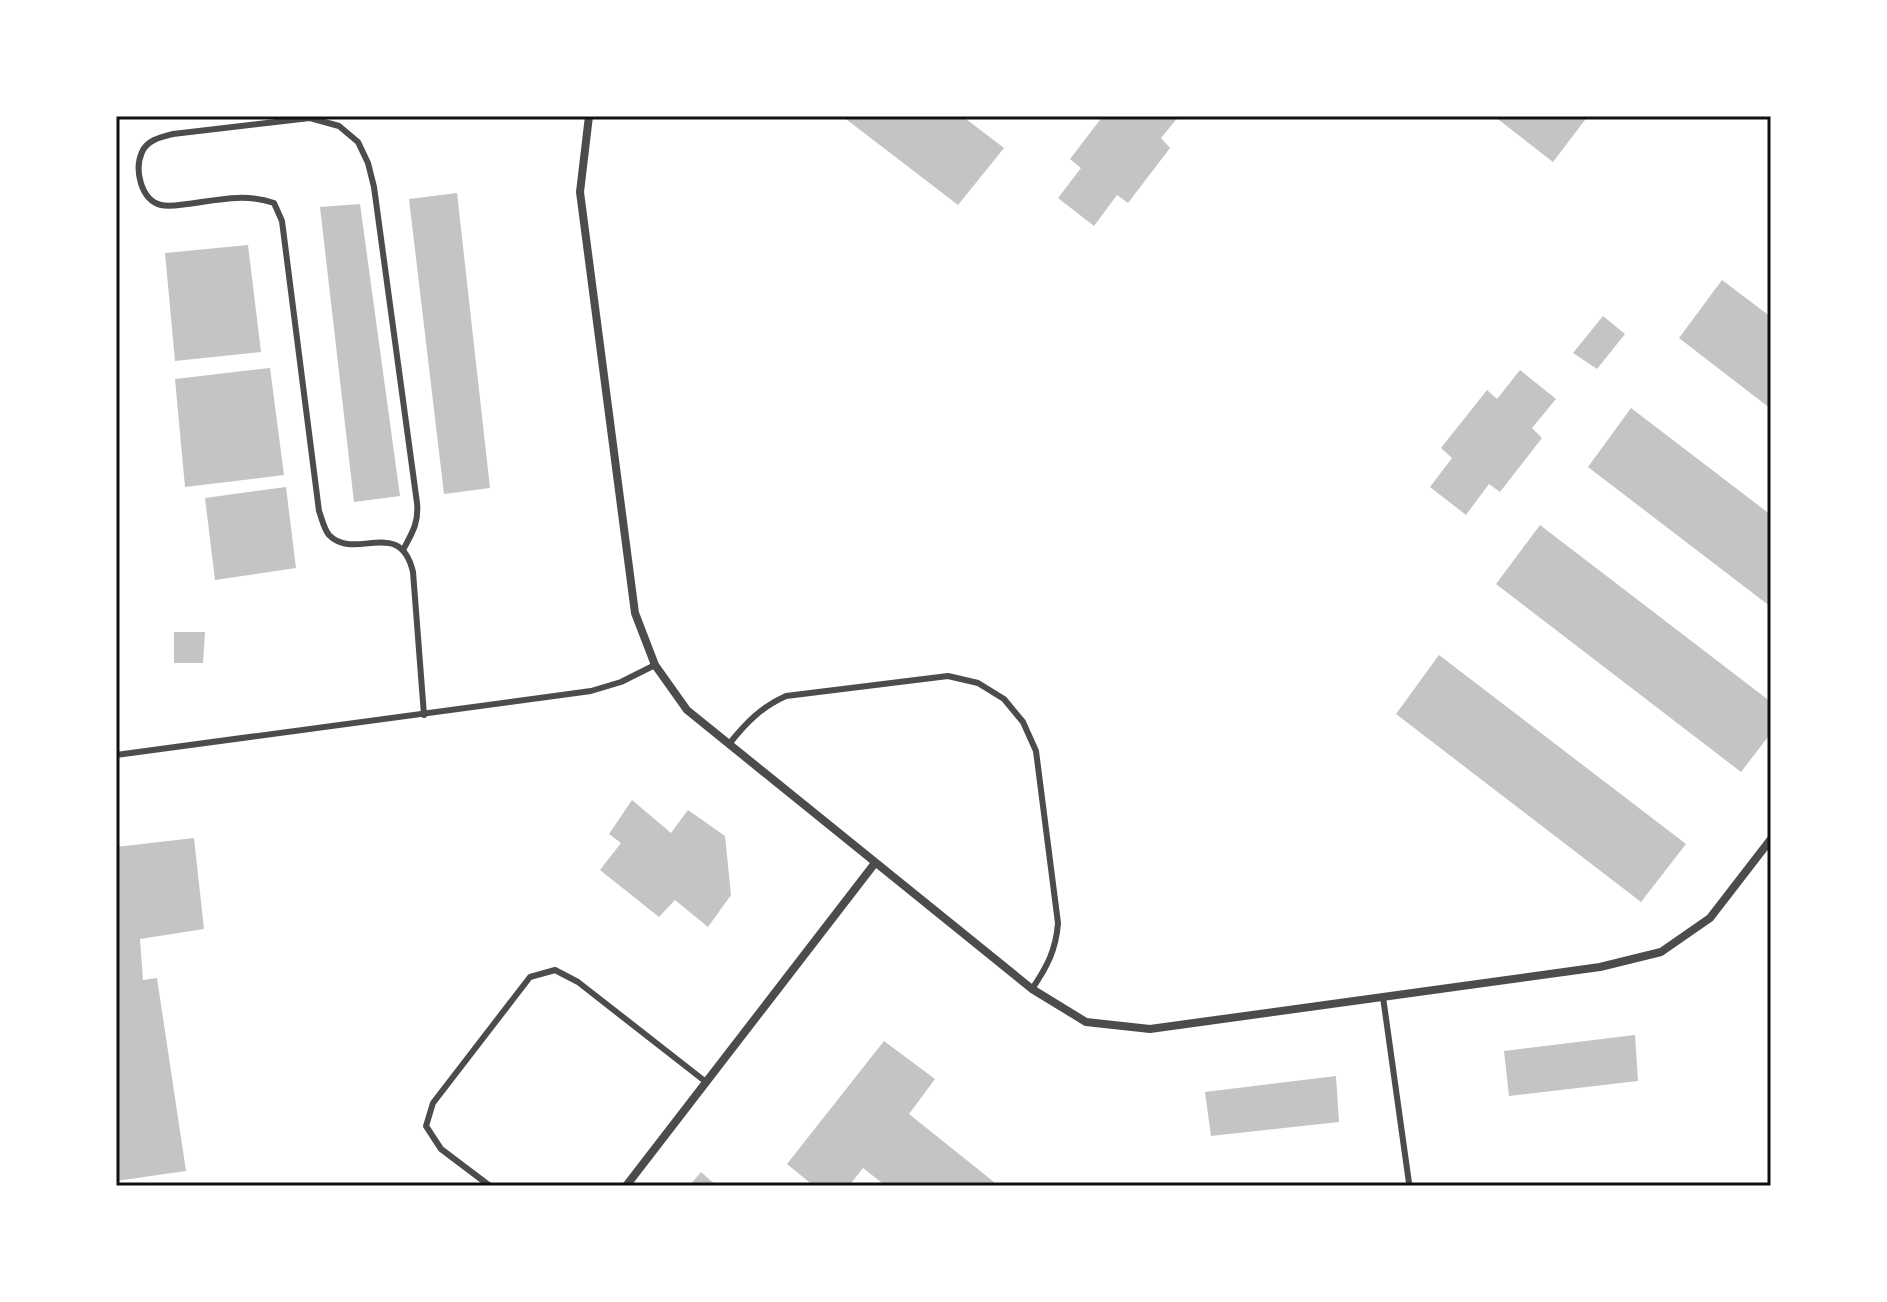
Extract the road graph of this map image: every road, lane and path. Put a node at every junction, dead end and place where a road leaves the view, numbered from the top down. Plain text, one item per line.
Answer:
1 (589, 116) edge
2 (403, 550) junction
3 (655, 665) junction
4 (424, 715) junction
5 (729, 744) junction
6 (116, 755) edge
7 (1771, 839) edge
8 (875, 863) junction
9 (1032, 989) junction
10 (1383, 997) junction
11 (706, 1082) junction
12 (1409, 1183) dead end
13 (490, 1186) edge
14 (626, 1186) edge

1 - 3 street
2 - 2 lane
2 - 4 lane
3 - 4 lane
3 - 5 street
4 - 6 lane
5 - 8 street
5 - 9 lane
7 - 10 street
8 - 9 street
8 - 11 street
9 - 10 street
10 - 12 lane
11 - 13 lane
11 - 14 street

